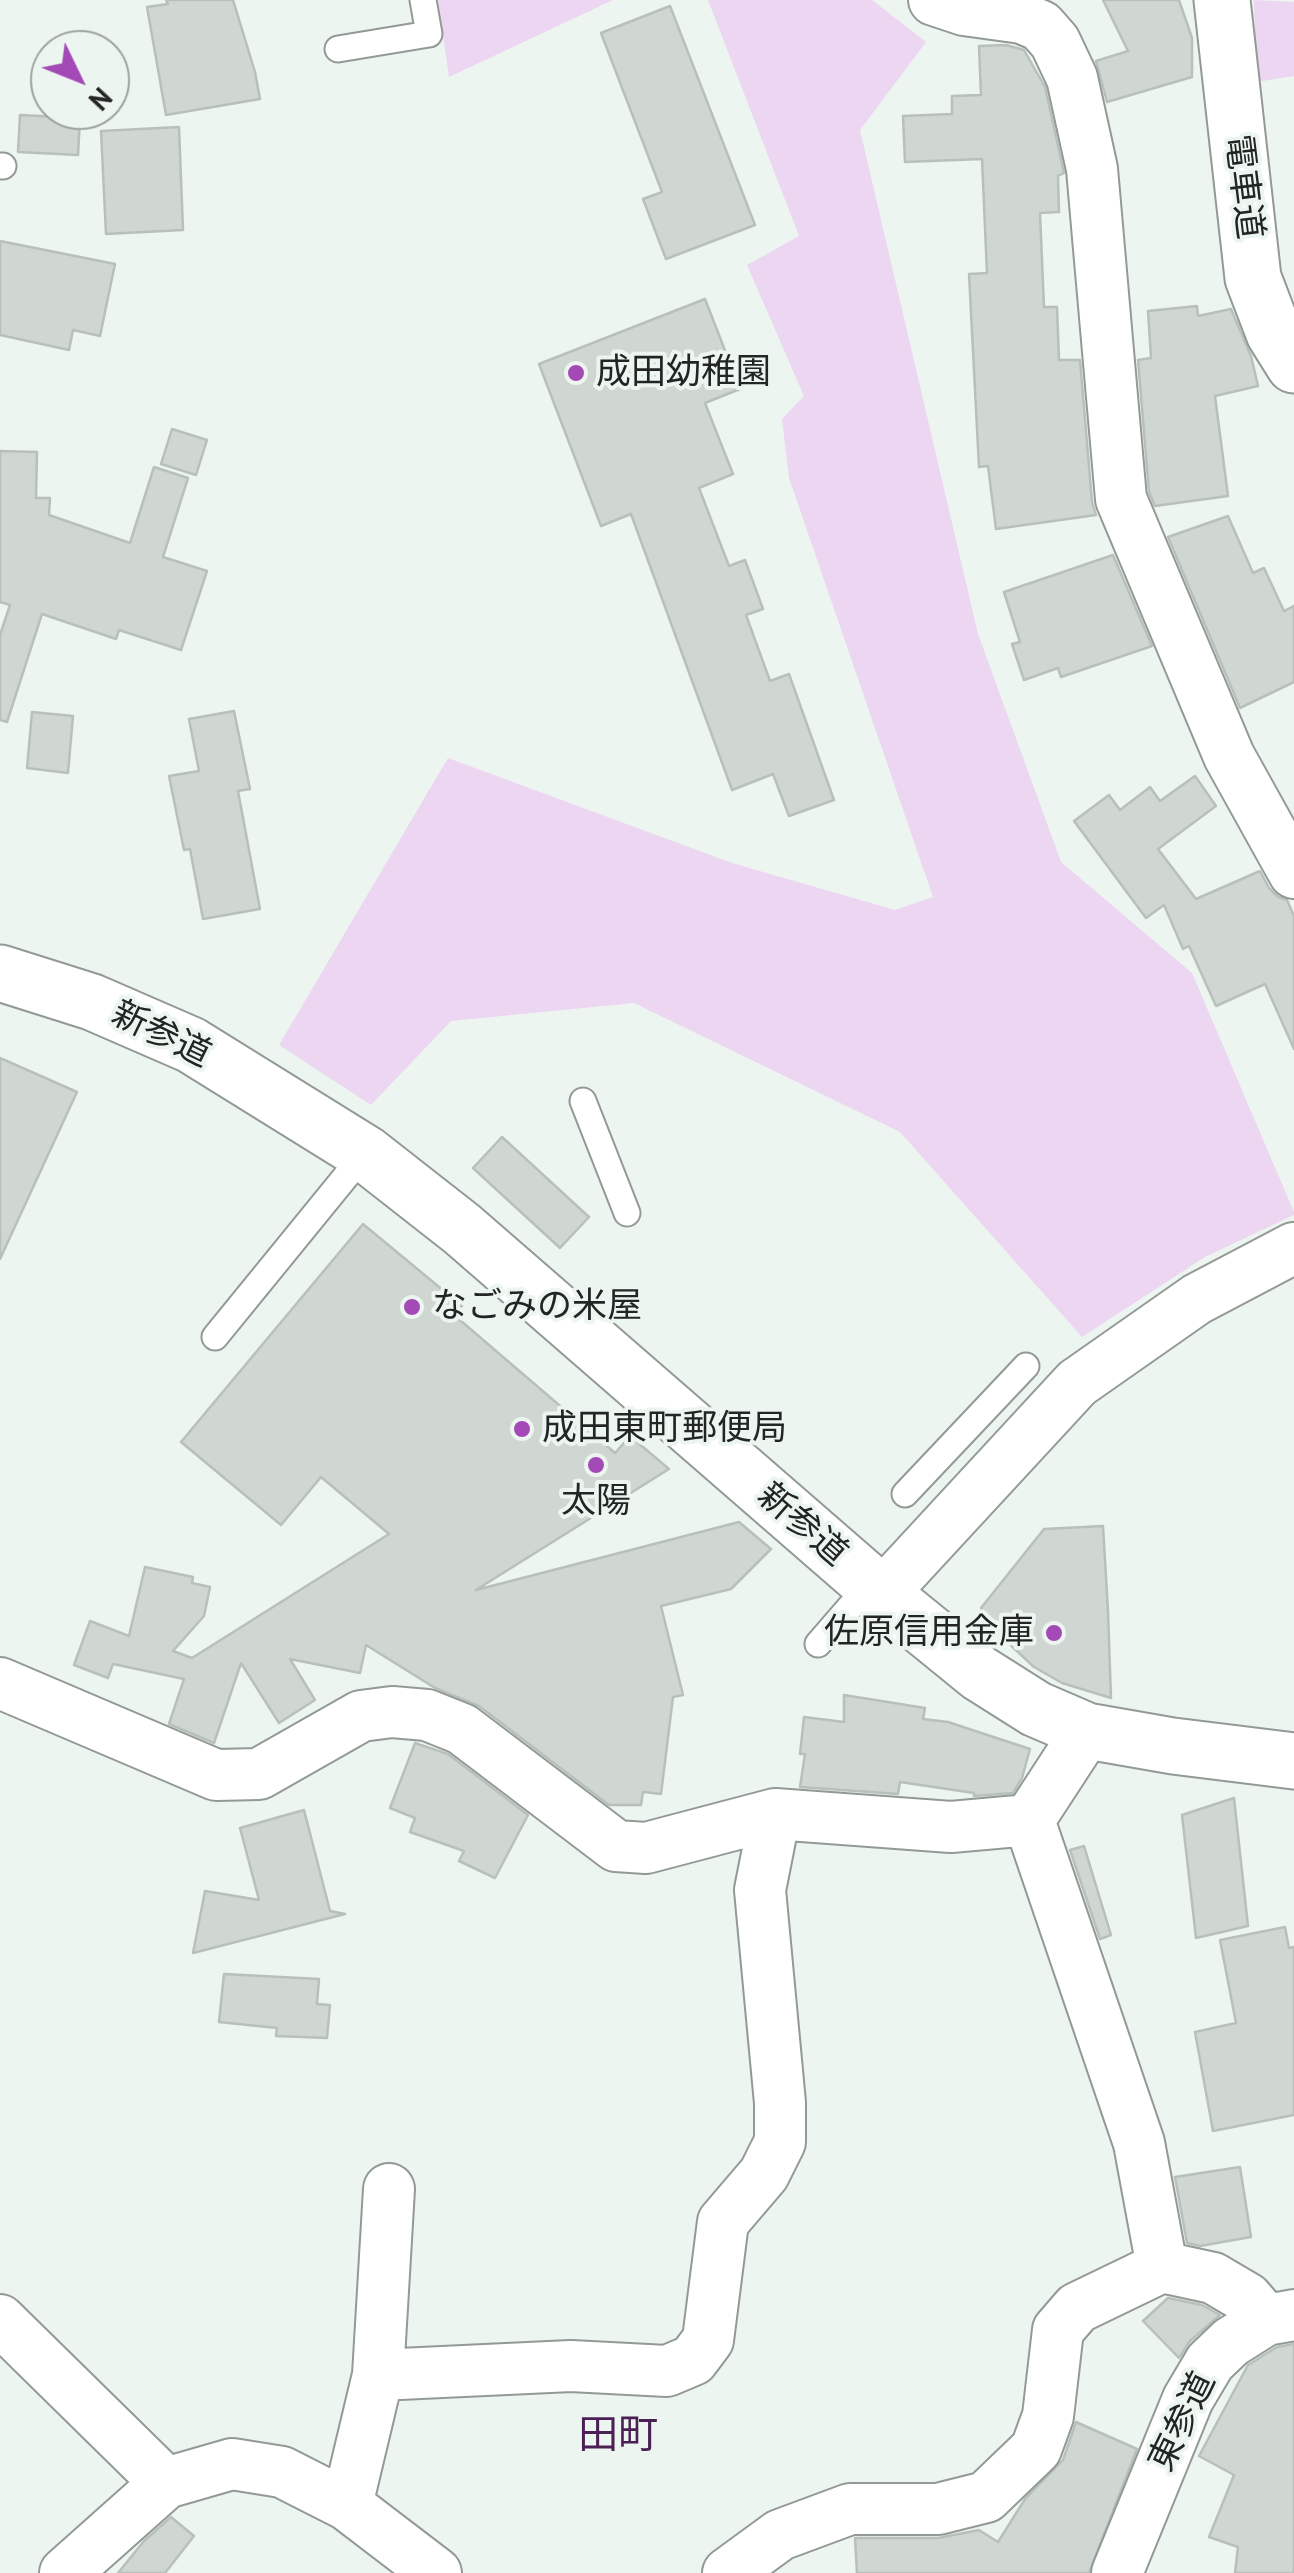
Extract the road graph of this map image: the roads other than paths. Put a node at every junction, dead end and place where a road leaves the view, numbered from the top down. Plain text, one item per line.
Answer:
1 (423, 0) edge
2 (934, 0) edge
3 (1222, 0) edge
4 (338, 49) dead end
5 (1294, 365) edge
6 (1294, 873) edge
7 (0, 973) edge
8 (583, 1101) dead end
9 (365, 1153) junction
10 (627, 1214) dead end
11 (1294, 1248) edge
12 (215, 1337) dead end
13 (1026, 1366) dead end
14 (972, 1424) junction
15 (1008, 1458) junction
16 (905, 1494) dead end
17 (876, 1589) junction
18 (818, 1644) dead end
19 (0, 1683) edge
20 (1086, 1731) junction
21 (1294, 1762) edge
22 (775, 1814) junction
23 (1029, 1820) junction
24 (389, 2189) dead end
25 (1162, 2267) junction
26 (1280, 2318) edge
27 (0, 2320) edge
28 (378, 2376) junction
29 (166, 2483) junction
30 (347, 2505) junction
31 (64, 2573) edge
32 (436, 2573) edge
33 (728, 2573) edge
34 (1117, 2573) edge

1 - 4 lane
2 - 6 street
3 - 5 street, 電車道
7 - 9 street, 新参道
8 - 10 lane
9 - 12 lane
9 - 17 street, 新参道
11 - 15 street
13 - 14 lane
14 - 15 lane
14 - 16 lane
15 - 17 street
17 - 18 lane
17 - 20 street, 新参道
19 - 22 street
20 - 21 street, 新参道
20 - 23 street
22 - 23 street
22 - 28 street
23 - 25 street
24 - 28 street
25 - 26 street
25 - 33 street
26 - 34 street, 東参道
27 - 29 street
28 - 30 street
29 - 30 street
29 - 31 street
30 - 32 street

